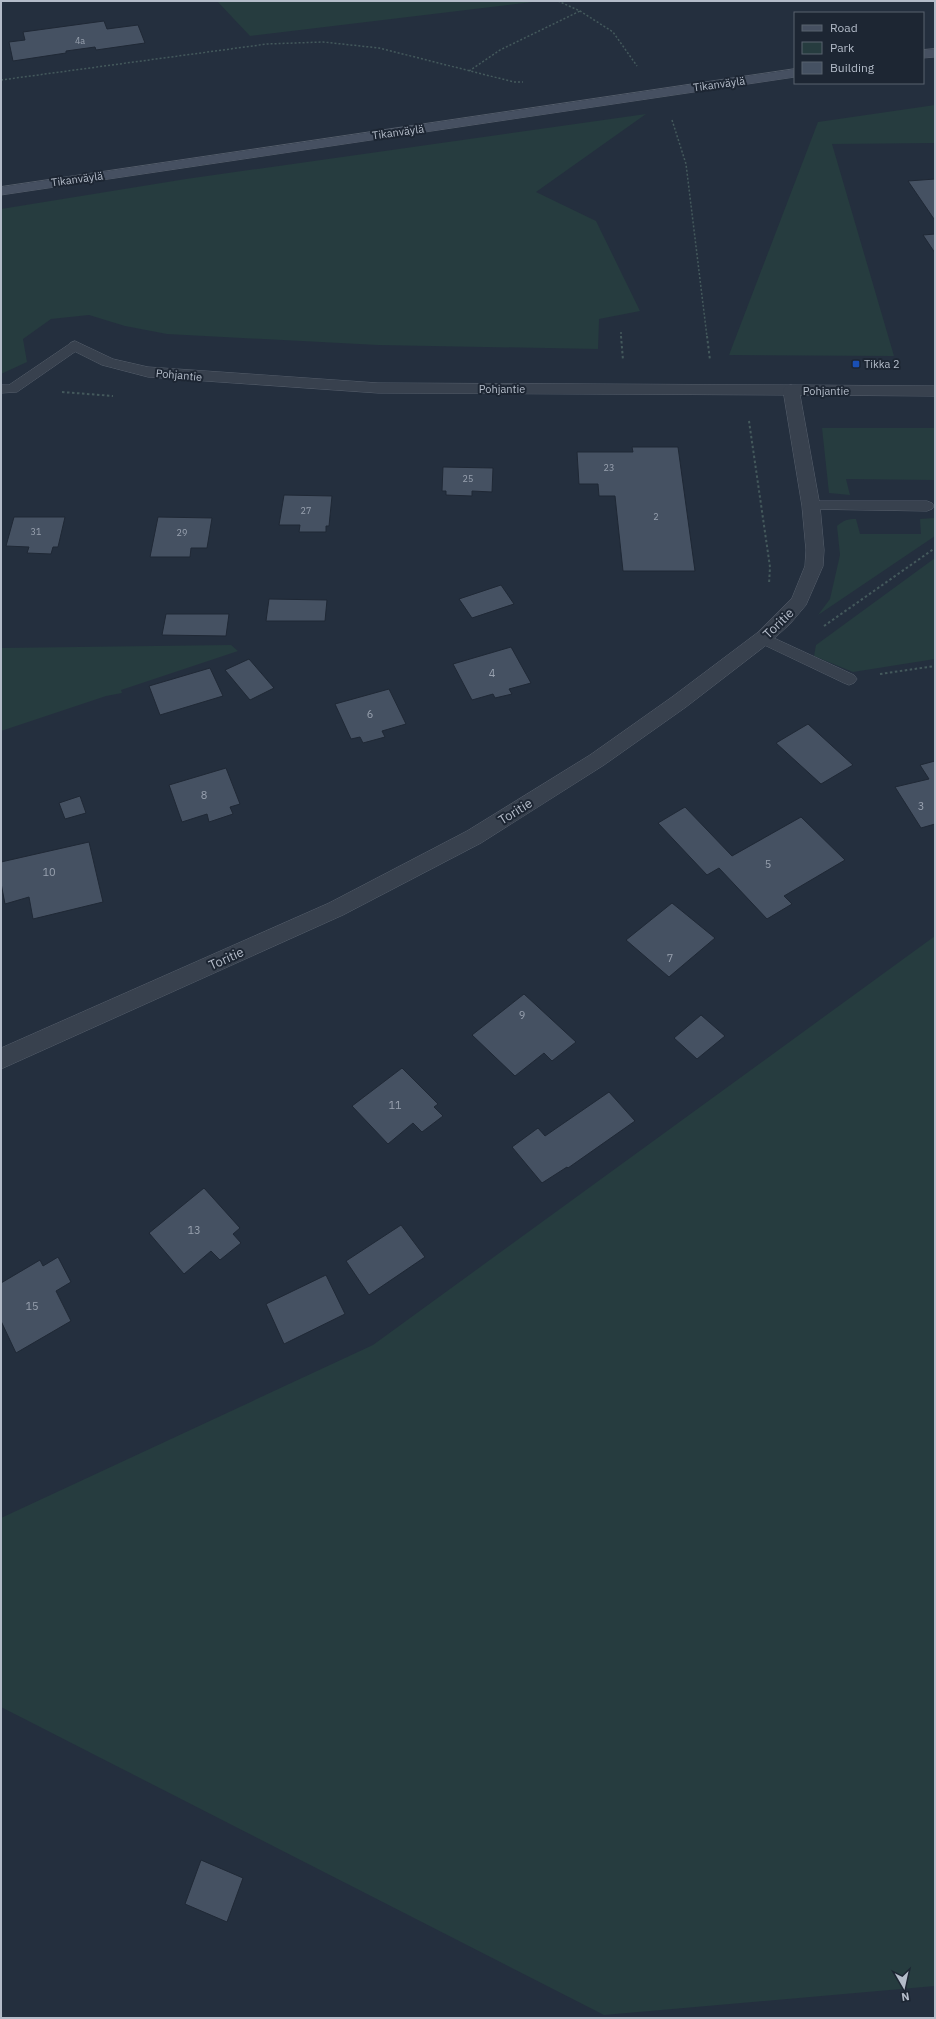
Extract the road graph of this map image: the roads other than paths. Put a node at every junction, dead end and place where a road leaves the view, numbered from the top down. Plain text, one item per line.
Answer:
1 (935, 53) edge
2 (924, 54) edge
3 (794, 73) edge
4 (1, 190) edge
5 (75, 346) joint
6 (1, 389) edge
7 (791, 390) junction
8 (935, 391) edge
9 (811, 506) junction
10 (927, 506) dead end
11 (763, 638) junction
12 (849, 679) road end
13 (1, 1059) edge

1 - 2 main road
3 - 4 main road, Tikanväylä
5 - 6 lane
5 - 7 street, Pohjantie
7 - 8 street, Pohjantie
7 - 9 street, Toritie
9 - 10 lane
9 - 11 street, Toritie
11 - 12 lane
11 - 13 street, Toritie

